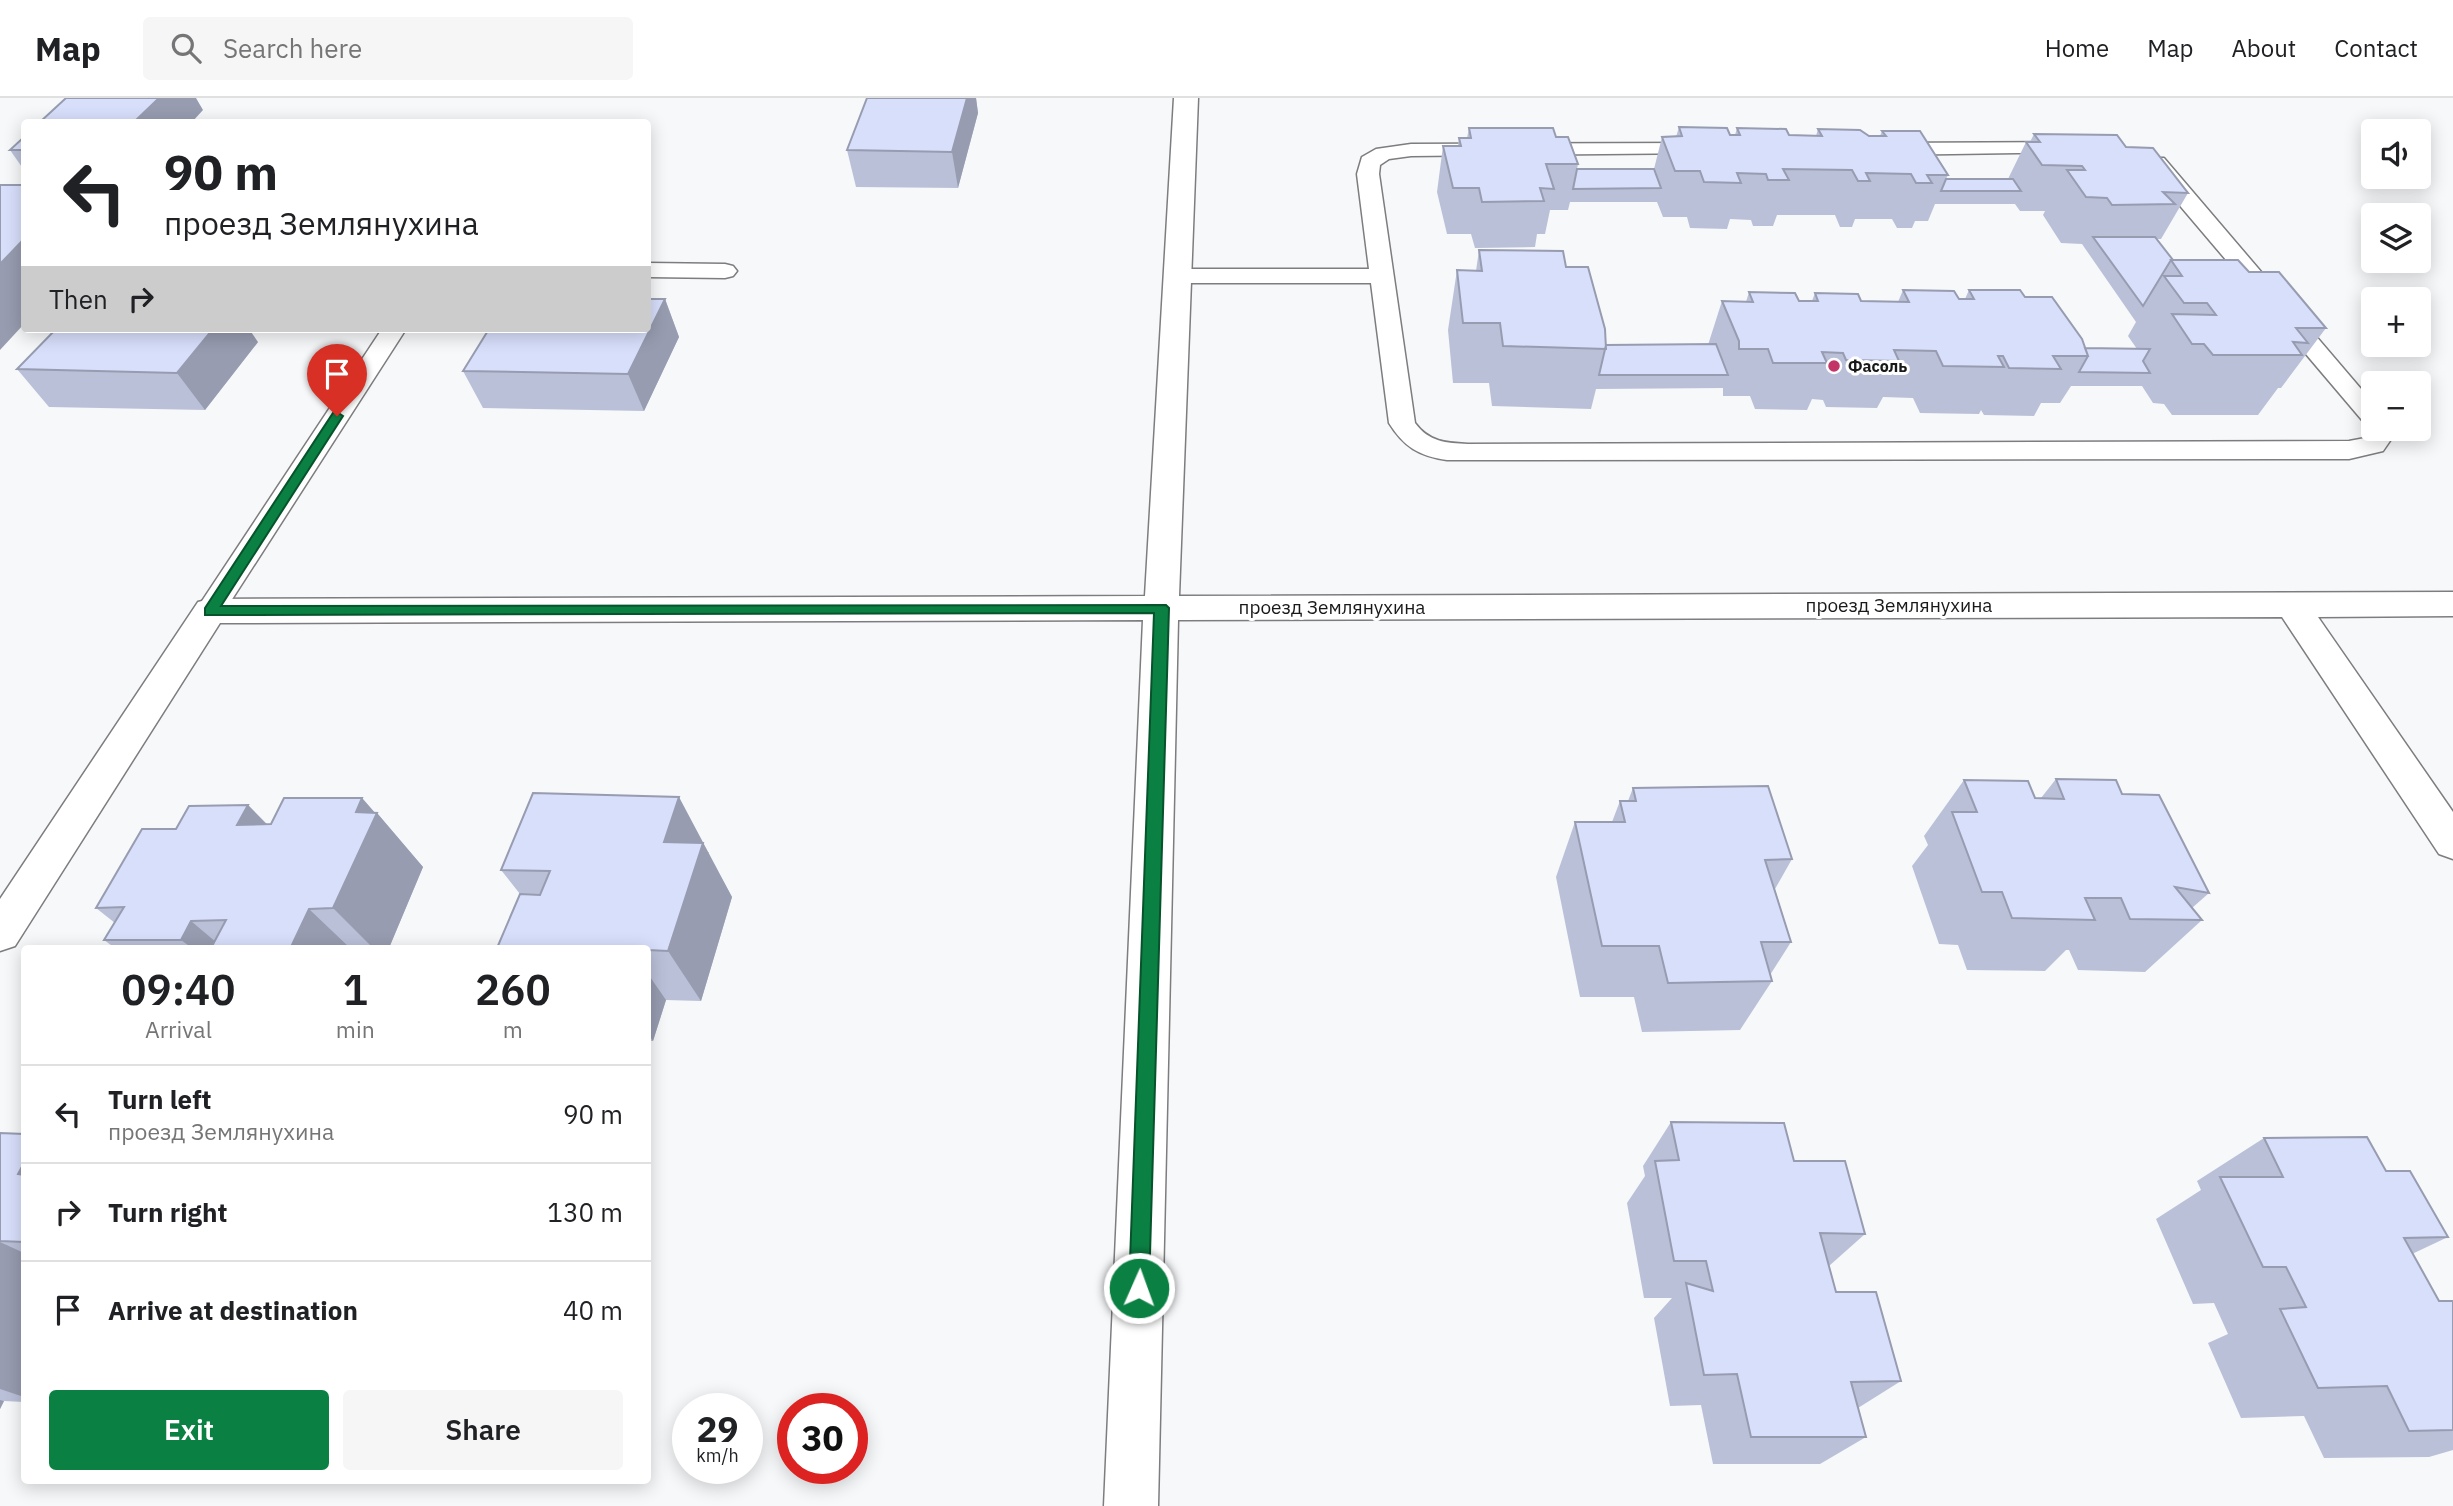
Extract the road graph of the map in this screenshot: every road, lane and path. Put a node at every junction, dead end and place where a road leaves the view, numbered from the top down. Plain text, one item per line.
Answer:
1 (1186, 98) edge
2 (2089, 148) edge
3 (1729, 149) edge
4 (1868, 149) edge
5 (2141, 155) edge
6 (651, 270) edge
7 (725, 271) dead end
8 (1177, 276) junction
9 (1381, 276) junction
10 (391, 333) edge
11 (2361, 406) edge
12 (2377, 441) edge
13 (2291, 604) junction
14 (2453, 604) edge
15 (1161, 608) junction
16 (210, 611) junction
17 (2453, 843) edge
18 (0, 933) edge
19 (1131, 1506) edge

1 - 8 street
2 - 4 lane
3 - 9 lane
5 - 11 lane
6 - 7 lane
8 - 9 lane
8 - 15 street
9 - 12 lane
10 - 16 lane
13 - 14 street, проезд Землянухина
13 - 15 street, проезд Землянухина
13 - 17 street
15 - 16 street, проезд Землянухина
15 - 19 street
16 - 18 street

